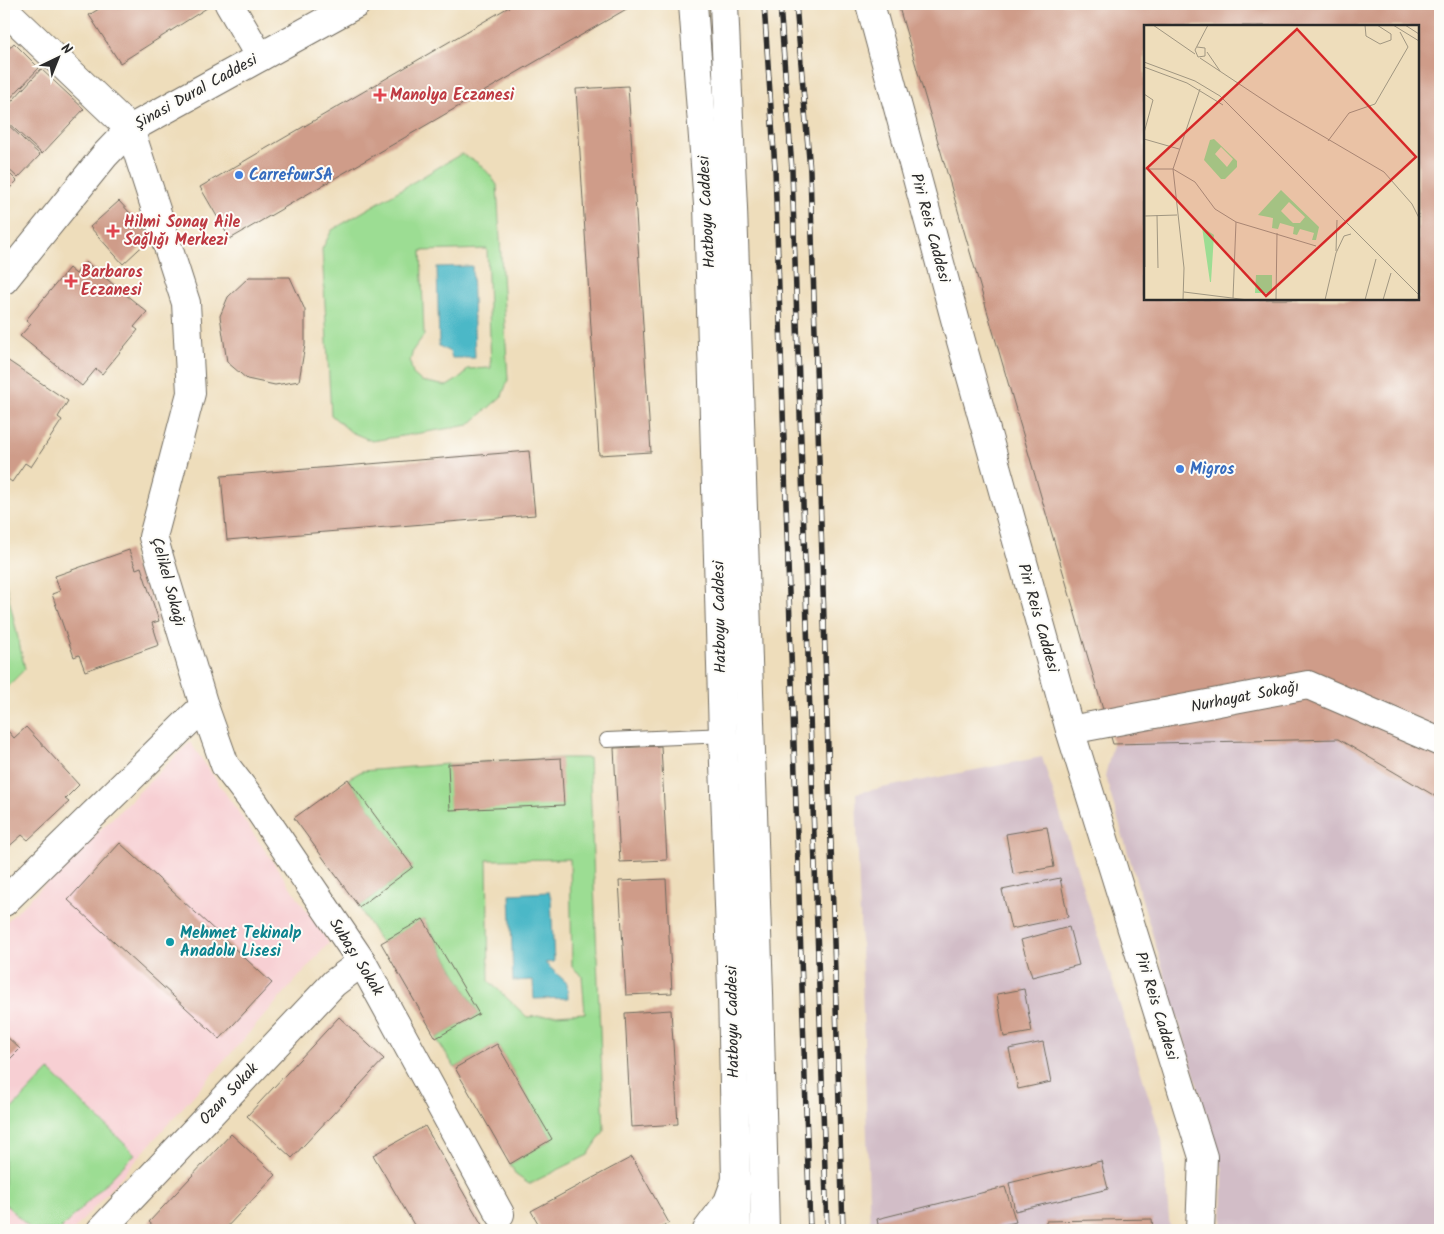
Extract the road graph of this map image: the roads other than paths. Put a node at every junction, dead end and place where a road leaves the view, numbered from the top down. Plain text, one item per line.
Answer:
1 (229, 4) edge
2 (356, 4) edge
3 (693, 4) edge
4 (724, 4) edge
5 (870, 4) edge
6 (4, 9) edge
7 (260, 57) junction
8 (130, 129) junction
9 (4, 280) edge
10 (204, 706) junction
11 (1070, 730) junction
12 (751, 734) junction
13 (723, 735) junction
14 (608, 740) dead end
15 (1440, 742) edge
16 (4, 902) edge
17 (362, 962) junction
18 (736, 1180) junction
19 (500, 1214) dead end
20 (101, 1230) edge
21 (708, 1230) edge
22 (737, 1230) edge
23 (765, 1230) edge
24 (1200, 1230) edge

1 - 7 street
2 - 7 street, Şinasi Dural Caddesi
3 - 13 street, Hatboyu Caddesi
4 - 12 street, Hatboyu Caddesi
5 - 11 street, Piri Reis Caddesi
6 - 8 street
7 - 8 street, Şinasi Dural Caddesi
8 - 9 street, Şinasi Dural Caddesi
8 - 10 street, Çelikel Sokağı
10 - 16 street
10 - 17 street, Subaşı Sokak
11 - 15 street, Nurhayat Sokağı
11 - 24 street, Piri Reis Caddesi
12 - 13 lane
12 - 23 street, Hatboyu Caddesi
13 - 14 lane
13 - 18 street, Hatboyu Caddesi
17 - 19 street, Subaşı Sokak
17 - 20 street, Ozan Sokak
18 - 21 street
18 - 22 street, Hatboyu Caddesi

